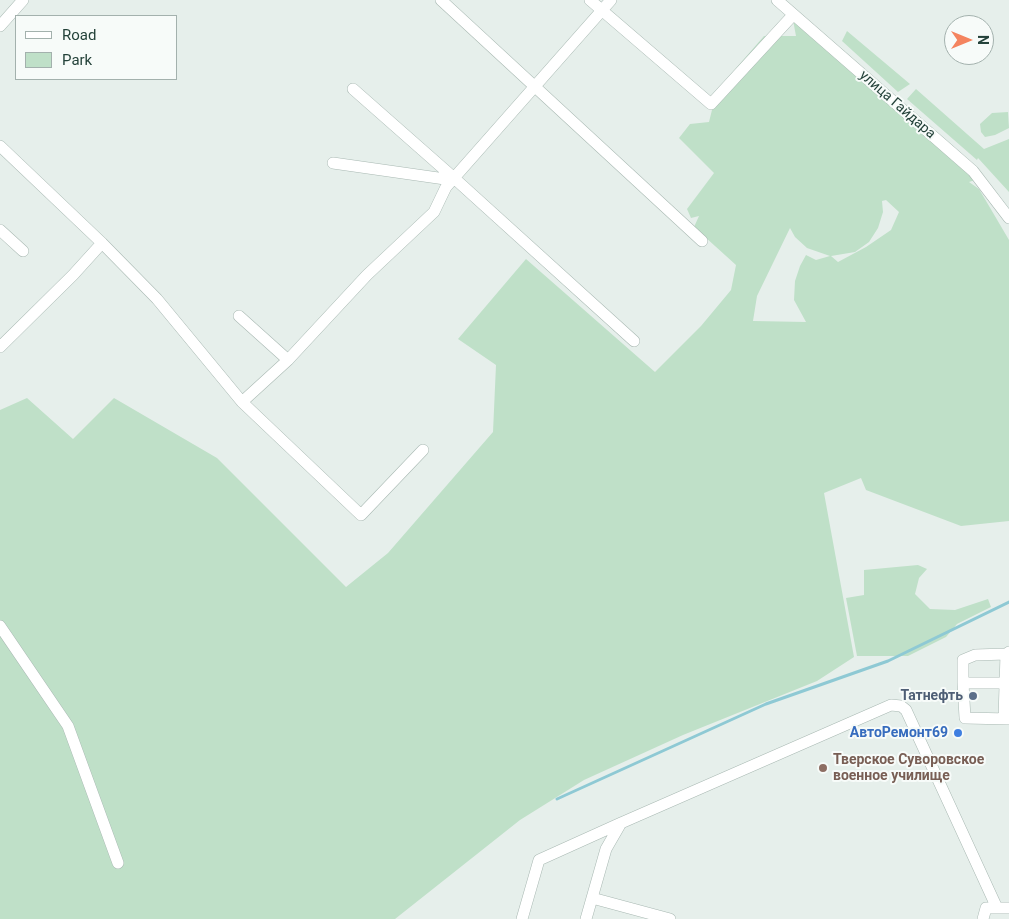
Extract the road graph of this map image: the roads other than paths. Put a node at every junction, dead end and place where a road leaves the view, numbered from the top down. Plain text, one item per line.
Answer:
1 (23, 0) edge
2 (441, 0) edge
3 (590, 0) edge
4 (611, 0) edge
5 (784, 2) edge
6 (602, 10) junction
7 (793, 15) junction
8 (0, 26) edge
9 (533, 87) junction
10 (353, 90) dead end
11 (0, 146) edge
12 (332, 163) dead end
13 (453, 179) junction
14 (1009, 218) edge
15 (0, 230) edge
16 (702, 241) dead end
17 (102, 243) junction
18 (23, 251) dead end
19 (239, 316) dead end
20 (634, 341) dead end
21 (0, 347) edge
22 (288, 360) junction
23 (242, 402) junction
24 (423, 450) dead end
25 (0, 626) edge
26 (1008, 653) edge
27 (963, 683) junction
28 (1004, 683) junction
29 (1006, 718) edge
30 (621, 823) junction
31 (118, 863) dead end
32 (592, 898) junction
33 (1003, 908) edge
34 (522, 919) edge
35 (586, 919) edge
36 (670, 919) edge
37 (983, 919) edge

1 - 8 street
2 - 9 street
3 - 6 street
4 - 6 street
5 - 7 street, улица Гайдара
6 - 7 street
6 - 9 street
7 - 14 street, улица Гайдара
9 - 13 street
9 - 16 street
10 - 13 street
11 - 17 street
12 - 13 street
13 - 20 street
13 - 22 street
15 - 18 street
17 - 21 street
17 - 23 street
19 - 22 street
22 - 23 street
23 - 24 street
25 - 31 street
26 - 27 street
26 - 28 street
27 - 28 street
27 - 29 street
28 - 29 street
30 - 32 street
30 - 33 street
30 - 34 street
32 - 35 street
32 - 36 street
33 - 37 street

